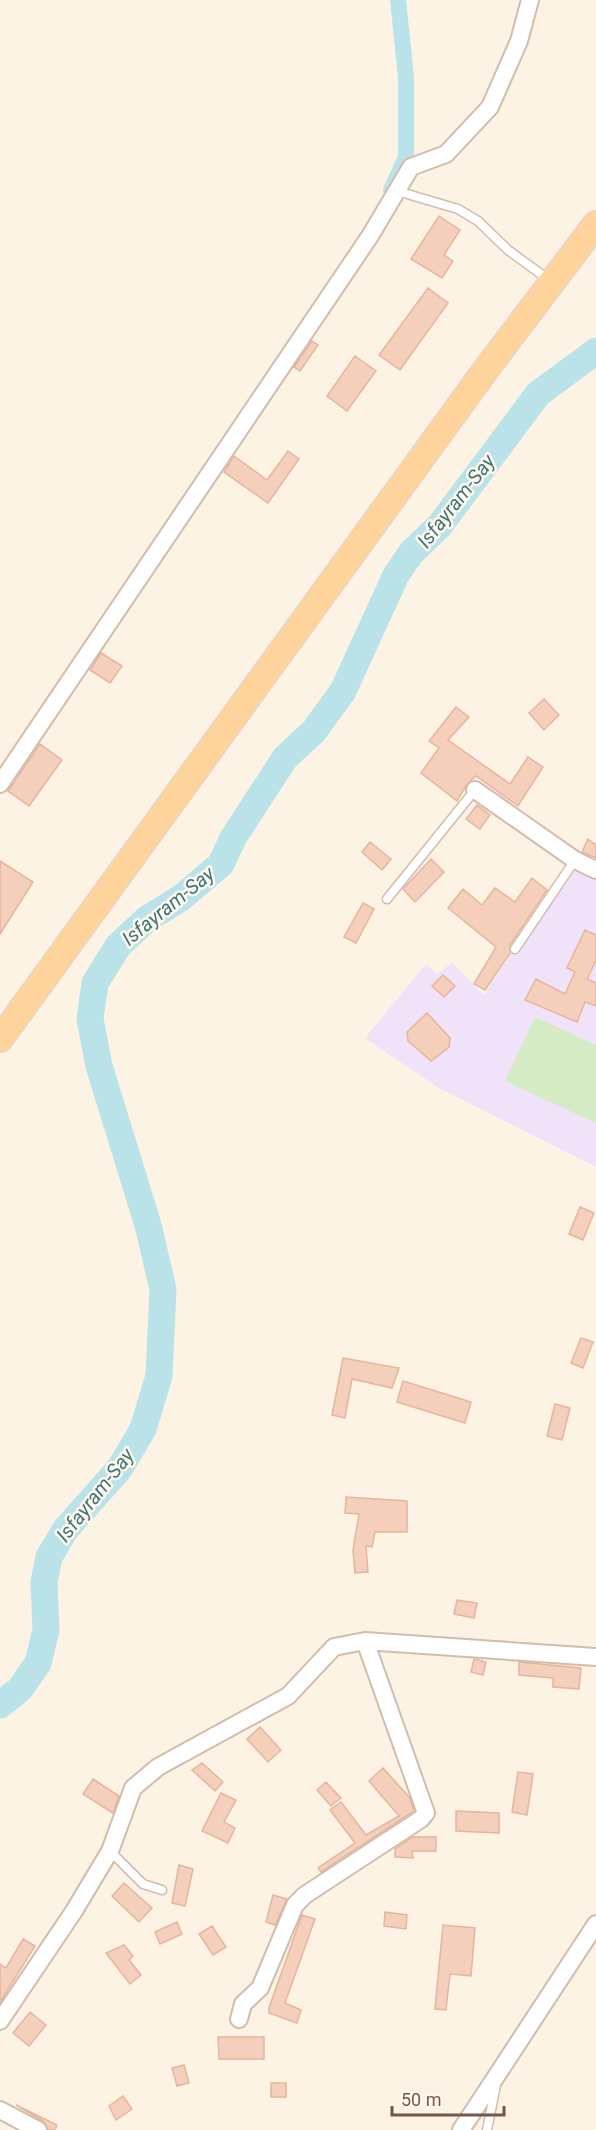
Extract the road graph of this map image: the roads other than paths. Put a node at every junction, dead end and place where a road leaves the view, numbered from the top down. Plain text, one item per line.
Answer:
1 (530, 0) edge
2 (397, 191) junction
3 (596, 224) edge
4 (552, 282) junction
5 (0, 784) edge
6 (475, 790) joint
7 (575, 860) junction
8 (596, 870) edge
9 (387, 899) dead end
10 (515, 949) dead end
11 (0, 1039) edge
12 (365, 1641) junction
13 (596, 1657) edge
14 (110, 1851) junction
15 (162, 1890) dead end
16 (596, 1924) edge
17 (239, 2019) dead end
18 (0, 2021) edge
19 (497, 2076) junction
20 (0, 2110) edge
21 (38, 2130) edge
22 (461, 2130) edge
23 (487, 2130) edge

1 - 2 street
2 - 4 lane
2 - 5 street
3 - 4 main road
4 - 11 main road
6 - 7 street
6 - 9 lane
7 - 8 street
7 - 10 lane
12 - 13 street
12 - 14 street
12 - 17 street
14 - 15 lane
14 - 18 street
16 - 19 street
19 - 22 street
19 - 23 lane
20 - 21 street

